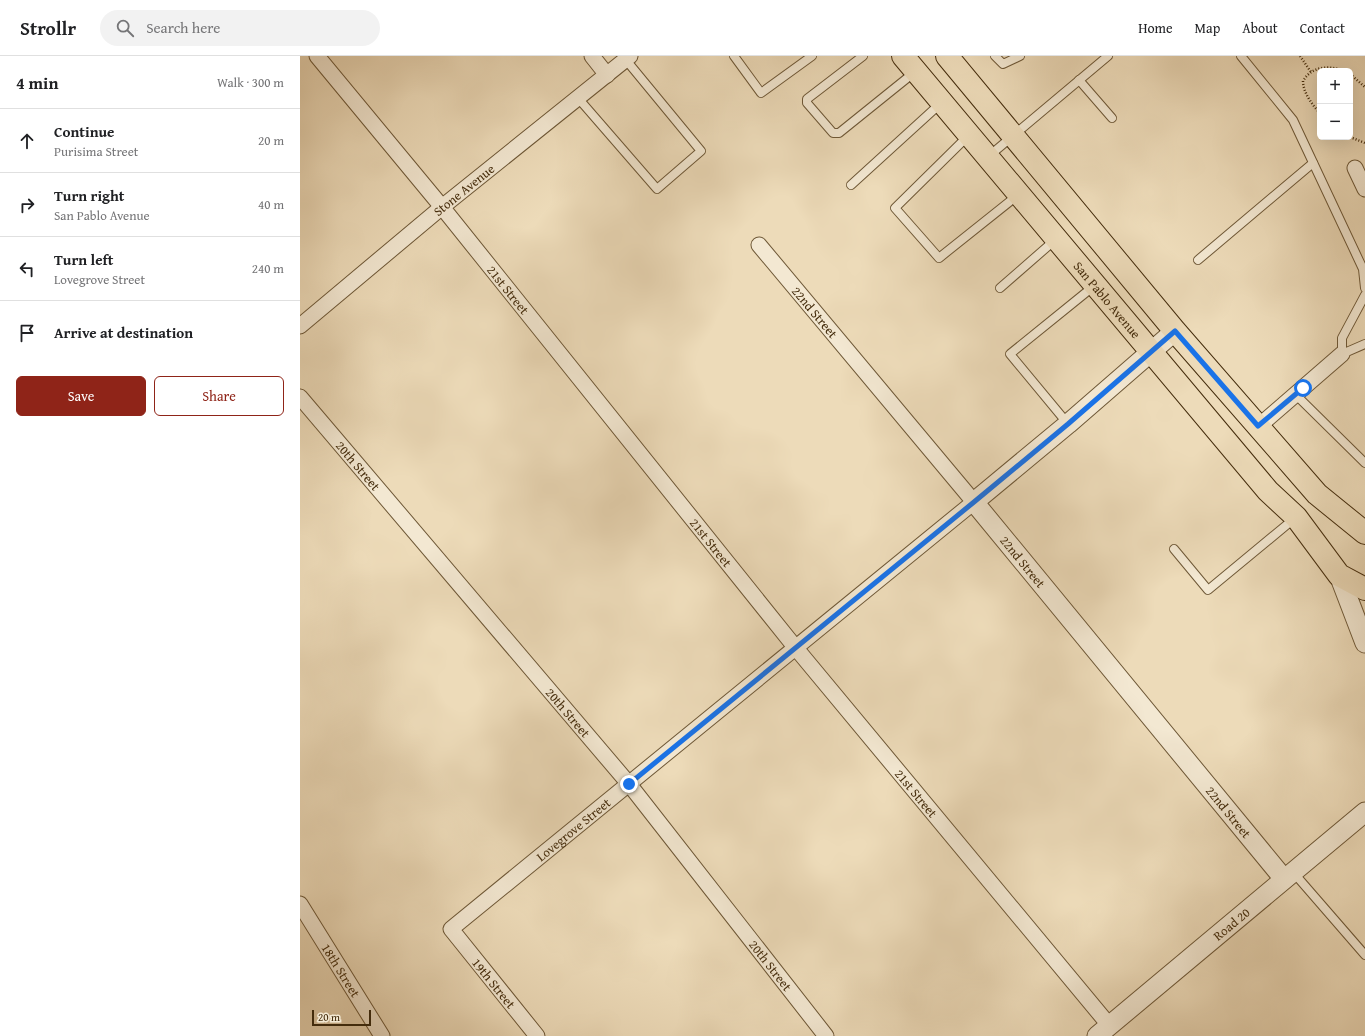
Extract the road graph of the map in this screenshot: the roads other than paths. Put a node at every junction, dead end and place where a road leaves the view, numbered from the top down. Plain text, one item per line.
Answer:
1 (317, 56) edge
2 (592, 56) edge
3 (734, 56) edge
4 (812, 56) edge
5 (863, 56) edge
6 (947, 56) edge
7 (995, 56) edge
8 (1020, 56) edge
9 (1108, 56) edge
10 (1241, 56) edge
11 (628, 58) edge
12 (909, 64) edge
13 (607, 75) junction
14 (1079, 80) junction
15 (578, 98) junction
16 (942, 103) junction
17 (1112, 118) dead end
18 (969, 135) junction
19 (1014, 136) junction
20 (988, 157) junction
21 (1313, 163) junction
22 (1355, 168) dead end
23 (851, 184) dead end
24 (1365, 190) edge
25 (1019, 195) junction
26 (442, 207) junction
27 (1056, 239) junction
28 (759, 245) dead end
29 (1198, 260) dead end
30 (1094, 285) junction
31 (1000, 288) dead end
32 (1365, 288) edge
33 (1365, 295) edge
34 (300, 326) edge
35 (1175, 331) junction
36 (1365, 344) edge
37 (1150, 352) junction
38 (1342, 354) junction
39 (1296, 395) junction
40 (300, 397) edge
41 (1068, 424) junction
42 (1258, 426) junction
43 (1365, 463) edge
44 (974, 502) junction
45 (1296, 517) junction
46 (1365, 533) edge
47 (1174, 549) dead end
48 (1339, 575) junction
49 (1365, 589) edge
50 (1365, 643) edge
51 (795, 647) junction
52 (629, 784) junction
53 (1365, 812) edge
54 (1288, 876) junction
55 (300, 904) edge
56 (450, 929) joint
57 (1365, 955) edge
58 (1103, 1031) edge
59 (382, 1036) edge
60 (537, 1036) edge
61 (826, 1036) edge

1 - 26 street, 21st Street
2 - 13 street
3 - 4 lane
5 - 12 lane
6 - 19 main road
7 - 8 lane
9 - 14 lane
10 - 21 lane
11 - 13 street, Stone Avenue
11 - 15 lane
12 - 16 main road, San Pablo Avenue
13 - 15 street, Stone Avenue
14 - 17 lane
14 - 19 lane
15 - 26 street, Stone Avenue
16 - 18 main road, San Pablo Avenue
16 - 23 lane
18 - 20 main road, San Pablo Avenue
18 - 25 lane
19 - 20 lane
19 - 35 main road
20 - 25 main road, San Pablo Avenue
21 - 29 lane
21 - 32 lane
22 - 24 street
25 - 27 main road, San Pablo Avenue
26 - 34 street, Stone Avenue
26 - 51 street, 21st Street
27 - 30 main road, San Pablo Avenue
27 - 31 lane
28 - 44 street, 22nd Street
30 - 37 main road, San Pablo Avenue
30 - 41 lane
33 - 38 lane
35 - 37 street, Lovegrove Street
35 - 42 main road
36 - 38 lane
37 - 41 street, Lovegrove Street
37 - 45 main road, San Pablo Avenue
38 - 39 street
39 - 42 street
39 - 43 lane
40 - 52 street, 20th Street
41 - 44 street, Lovegrove Street
42 - 46 main road
44 - 51 street, Lovegrove Street
44 - 54 street, 22nd Street
45 - 47 lane
45 - 48 main road, San Pablo Avenue
48 - 49 main road, San Pablo Avenue
48 - 50 street
51 - 52 street, Lovegrove Street
51 - 58 street, 21st Street
52 - 56 street, Lovegrove Street
52 - 61 street, 20th Street
53 - 54 street, Road 20
54 - 57 lane
54 - 58 street, Road 20
55 - 59 street, 18th Street
56 - 60 street, 19th Street

